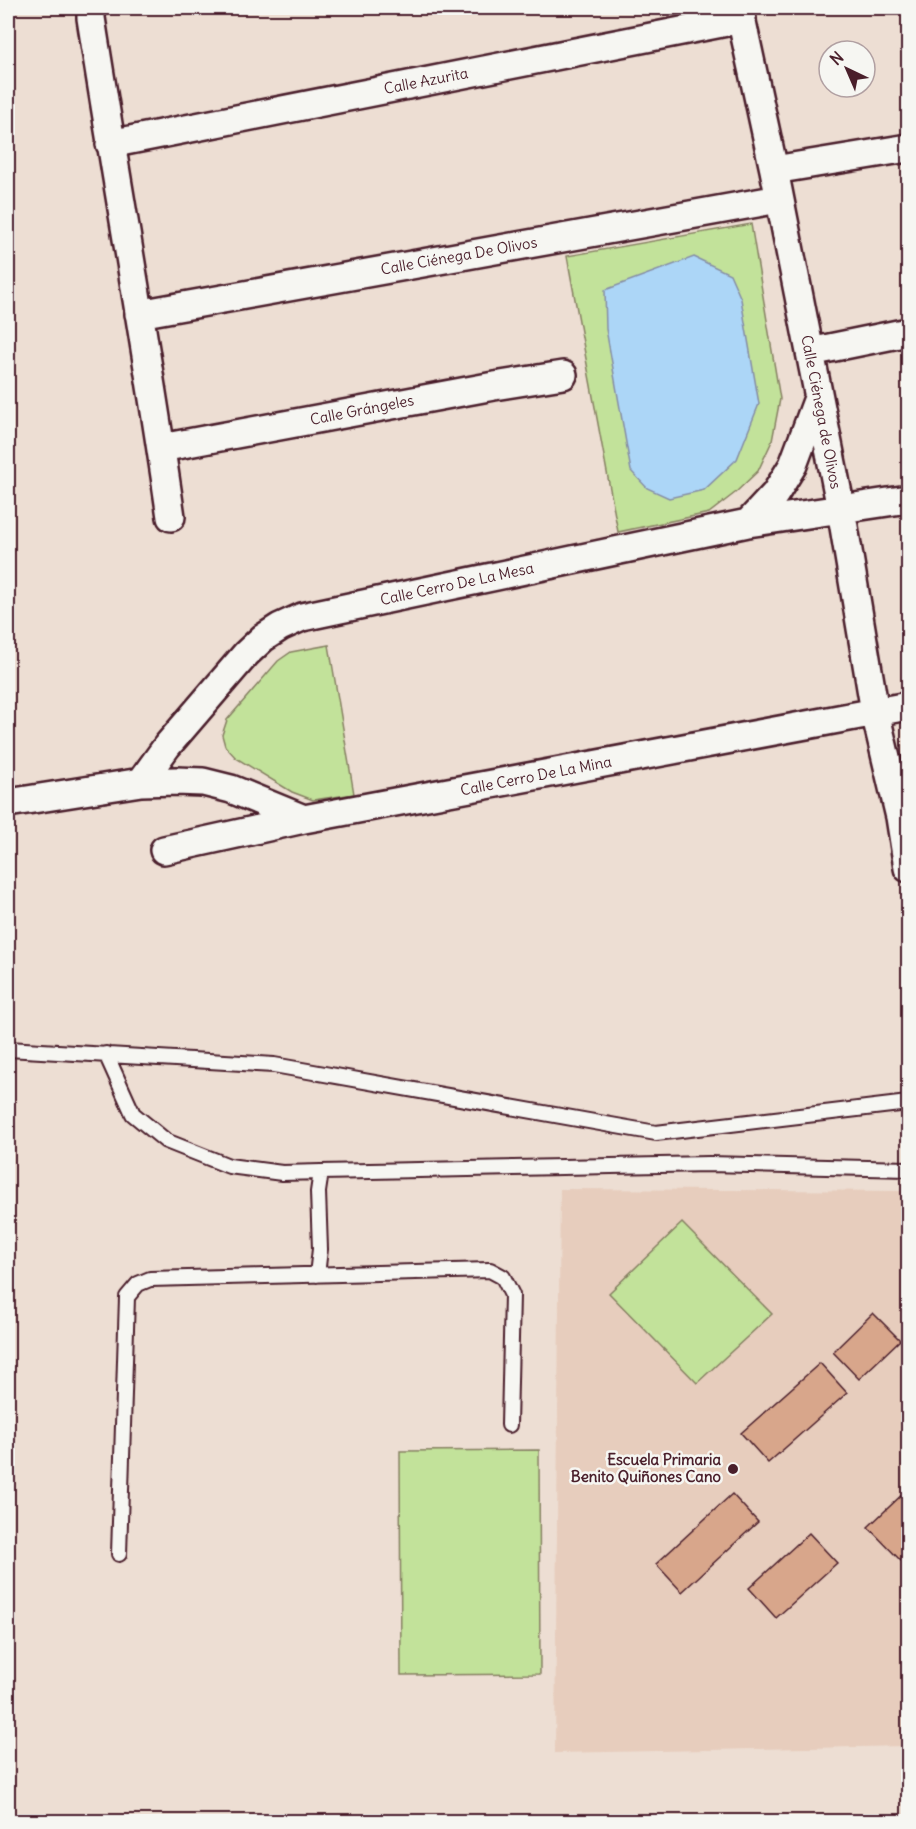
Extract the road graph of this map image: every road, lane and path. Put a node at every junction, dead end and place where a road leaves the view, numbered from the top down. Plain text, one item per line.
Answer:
1 (91, 8) edge
2 (741, 13) edge
3 (110, 144) junction
4 (909, 148) edge
5 (774, 170) junction
6 (779, 199) junction
7 (139, 314) junction
8 (909, 332) edge
9 (810, 352) junction
10 (563, 375) dead end
11 (818, 397) junction
12 (161, 448) junction
13 (909, 499) edge
14 (841, 509) junction
15 (171, 517) dead end
16 (747, 523) junction
17 (909, 706) edge
18 (875, 712) junction
19 (141, 782) junction
20 (8, 802) edge
21 (304, 819) junction
22 (164, 850) dead end
23 (909, 868) edge
24 (8, 1048) edge
25 (106, 1054) junction
26 (909, 1103) edge
27 (909, 1168) edge
28 (321, 1172) junction
29 (317, 1275) junction
30 (509, 1425) dead end
31 (118, 1554) dead end

1 - 3 street
2 - 3 street, Calle Azurita
2 - 5 street, Calle Ciénega de Olivos
3 - 7 street
4 - 5 street
5 - 6 street, Calle Ciénega de Olivos
6 - 7 street, Calle Ciénega De Olivos
6 - 9 street, Calle Ciénega de Olivos
7 - 12 street
8 - 9 street
9 - 11 street, Calle Ciénega de Olivos
10 - 12 street, Calle Grángeles
11 - 14 street, Calle Ciénega de Olivos
11 - 16 street
12 - 15 street
13 - 14 street, Calle Cerro De La Mesa
14 - 16 street, Calle Cerro De La Mesa
14 - 18 street, Calle Ciénega de Olivos
16 - 19 street, Calle Cerro De La Mesa
17 - 18 street, Calle Cerro De La Mina
18 - 21 street, Calle Cerro De La Mina
18 - 23 street, Calle Ciénega de Olivos
19 - 20 street
19 - 21 street
21 - 22 street, Calle Cerro De La Mina
24 - 25 lane
25 - 26 lane
25 - 28 lane
27 - 28 lane
28 - 29 lane
29 - 30 lane
29 - 31 lane

